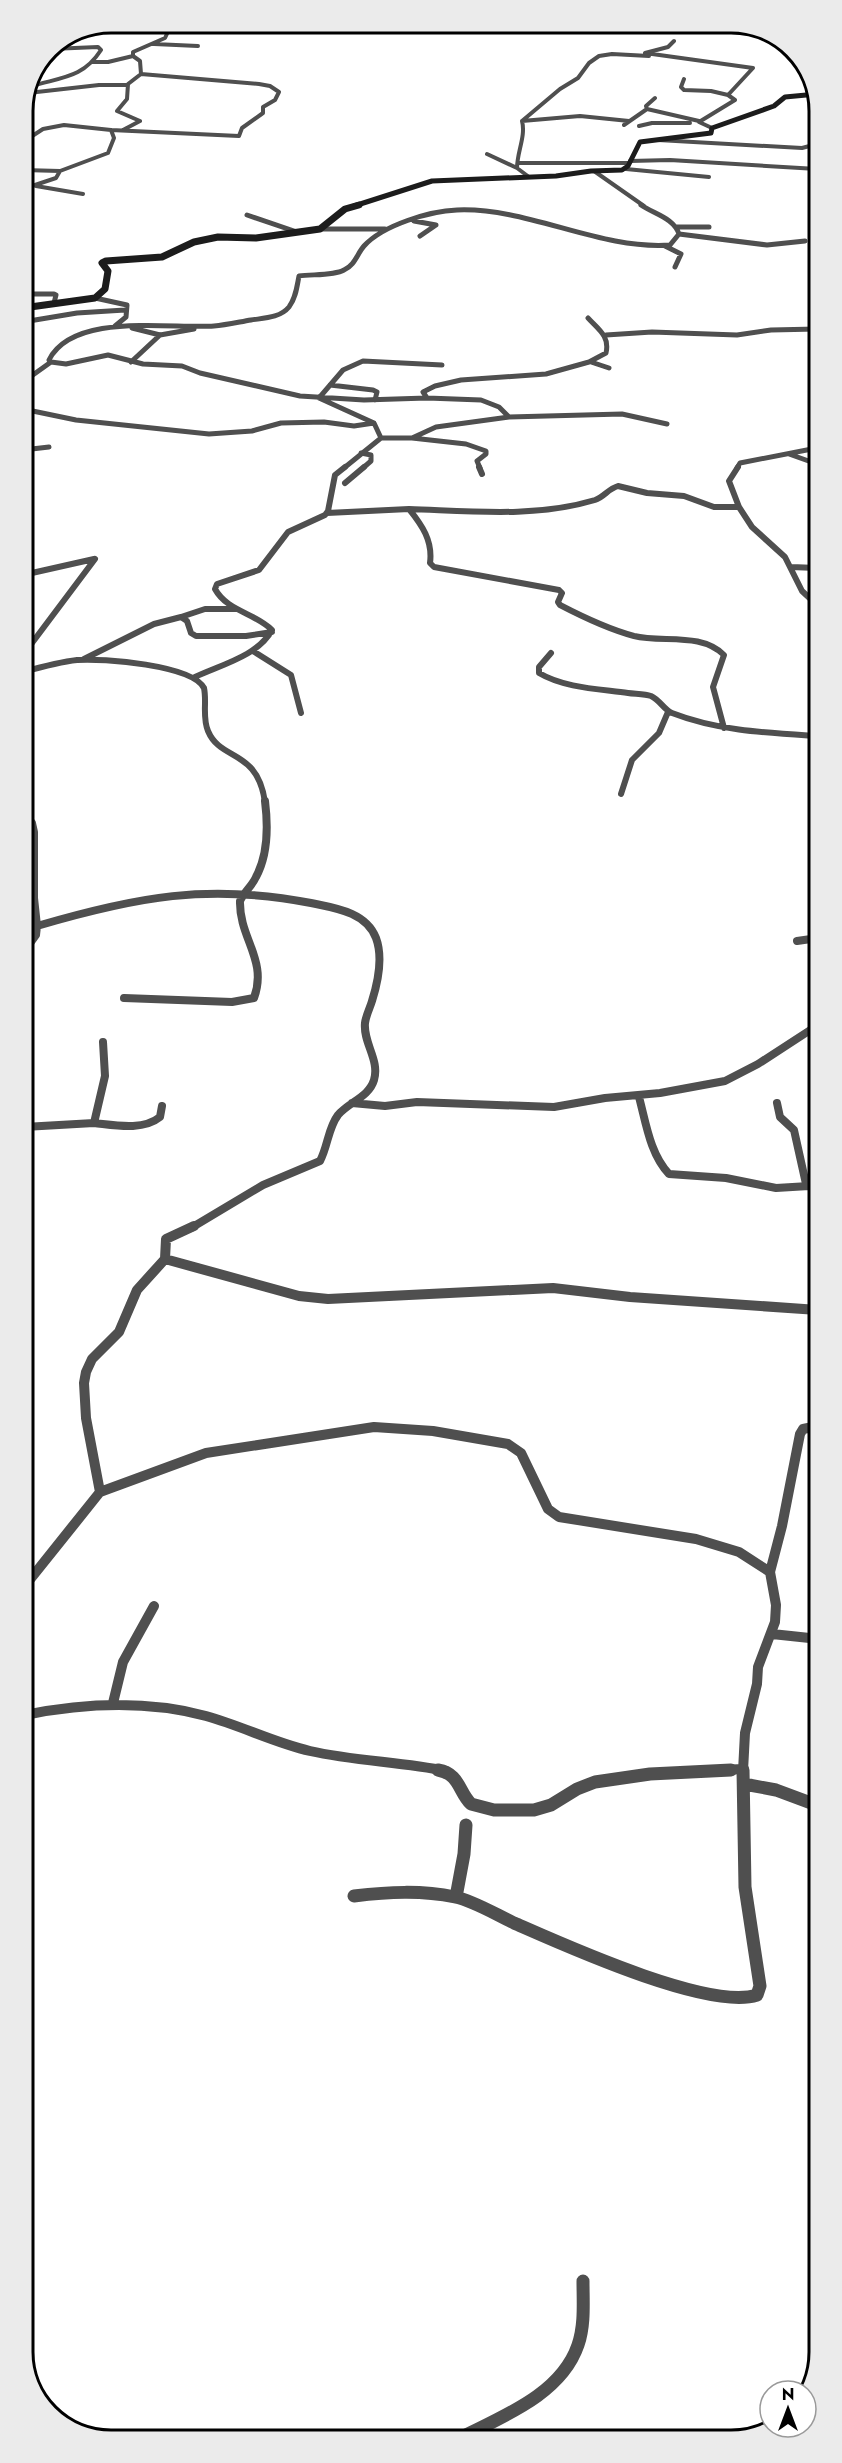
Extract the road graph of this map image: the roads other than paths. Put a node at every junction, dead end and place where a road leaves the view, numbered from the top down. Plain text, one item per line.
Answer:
1 (167, 33) edge
2 (674, 41) dead end
3 (149, 43) junction
4 (198, 46) dead end
5 (64, 48) edge
6 (133, 56) junction
7 (652, 56) junction
8 (92, 62) junction
9 (141, 74) junction
10 (684, 79) dead end
11 (38, 85) edge
12 (128, 85) junction
13 (35, 92) edge
14 (807, 94) edge
15 (728, 95) junction
16 (655, 98) dead end
17 (647, 109) junction
18 (522, 121) junction
19 (629, 121) junction
20 (699, 122) junction
21 (624, 125) dead end
22 (639, 126) dead end
23 (111, 130) junction
24 (712, 130) junction
25 (121, 131) junction
26 (33, 137) edge
27 (650, 140) junction
28 (809, 146) edge
29 (487, 154) dead end
30 (628, 164) junction
31 (518, 166) junction
32 (809, 169) edge
33 (33, 170) edge
34 (60, 171) junction
35 (591, 171) junction
36 (529, 177) junction
37 (709, 177) dead end
38 (34, 186) joint
39 (83, 195) dead end
40 (247, 215) dead end
41 (411, 220) junction
42 (676, 227) junction
43 (709, 227) dead end
44 (323, 229) junction
45 (385, 229) junction
46 (297, 232) junction
47 (679, 234) junction
48 (420, 236) dead end
49 (805, 241) dead end
50 (665, 246) junction
51 (675, 267) dead end
52 (33, 294) edge
53 (96, 298) junction
54 (54, 303) junction
55 (33, 306) edge
56 (125, 310) junction
57 (588, 318) dead end
58 (33, 320) edge
59 (115, 326) junction
60 (214, 326) junction
61 (809, 329) edge
62 (160, 335) junction
63 (606, 336) junction
64 (51, 362) junction
65 (131, 362) junction
66 (591, 362) junction
67 (442, 365) dead end
68 (609, 368) dead end
69 (33, 375) edge
70 (330, 385) junction
71 (319, 398) junction
72 (427, 398) junction
73 (375, 400) junction
74 (33, 411) edge
75 (509, 417) junction
76 (374, 423) junction
77 (667, 424) dead end
78 (381, 438) junction
79 (412, 438) junction
80 (49, 447) dead end
81 (33, 449) edge
82 (809, 450) edge
83 (361, 453) junction
84 (789, 454) junction
85 (809, 462) edge
86 (482, 474) dead end
87 (345, 483) dead end
88 (739, 507) junction
89 (409, 509) junction
90 (327, 513) junction
91 (791, 567) junction
92 (809, 568) edge
93 (33, 573) edge
94 (809, 597) edge
95 (237, 609) junction
96 (181, 616) junction
97 (272, 632) junction
98 (33, 642) edge
99 (253, 651) junction
100 (551, 653) dead end
101 (82, 660) junction
102 (33, 670) edge
103 (195, 677) junction
104 (668, 712) junction
105 (301, 713) dead end
106 (724, 728) junction
107 (809, 736) edge
108 (621, 794) dead end
109 (33, 830) edge
110 (244, 894) junction
111 (37, 926) junction
112 (33, 939) edge
113 (809, 939) edge
114 (797, 941) dead end
115 (123, 998) dead end
116 (809, 1031) edge
117 (103, 1042) dead end
118 (639, 1097) junction
119 (352, 1102) junction
120 (777, 1103) dead end
121 (162, 1106) dead end
122 (94, 1123) junction
123 (33, 1127) edge
124 (809, 1184) edge
125 (809, 1188) edge
126 (165, 1259) junction
127 (809, 1309) edge
128 (809, 1428) edge
129 (100, 1492) junction
130 (770, 1572) junction
131 (33, 1578) edge
132 (154, 1606) dead end
133 (772, 1634) junction
134 (809, 1639) edge
135 (112, 1703) junction
136 (33, 1713) edge
137 (743, 1769) junction
138 (744, 1785) junction
139 (809, 1802) edge
140 (466, 1825) dead end
141 (354, 1896) dead end
142 (456, 1897) junction
143 (583, 2281) dead end
144 (474, 2430) edge

1 - 3 street
2 - 7 street
3 - 4 street
3 - 6 street
5 - 8 street
6 - 8 street
6 - 9 street
7 - 15 street
7 - 18 street
8 - 11 street
9 - 12 street
9 - 25 street
10 - 15 street
12 - 13 street
12 - 25 street
14 - 24 street
15 - 20 street
16 - 17 street
17 - 19 street
17 - 20 street
18 - 19 street
18 - 31 street
19 - 21 street
20 - 22 street
20 - 24 street
23 - 25 street
23 - 26 street
23 - 34 street
24 - 27 street
27 - 28 street
27 - 30 street
29 - 31 street
30 - 31 street
30 - 32 street
30 - 35 street
30 - 37 street
31 - 36 street
33 - 34 street
34 - 38 street
35 - 36 street
35 - 42 street
36 - 44 street
38 - 39 street
40 - 46 street
41 - 45 street
41 - 48 street
41 - 50 street
42 - 43 street
42 - 47 street
44 - 45 street
44 - 46 street
45 - 60 street
46 - 53 street
47 - 49 street
47 - 50 street
50 - 51 street
52 - 54 street
53 - 54 street
53 - 56 street
54 - 55 street
56 - 58 street
56 - 59 street
57 - 63 street
59 - 60 street
59 - 62 street
59 - 64 street
60 - 62 street
61 - 63 street
62 - 65 street
63 - 66 street
64 - 65 street
64 - 69 street
65 - 71 street
66 - 68 street
66 - 72 street
67 - 70 street
70 - 71 street
70 - 73 street
71 - 73 street
71 - 76 street
72 - 73 street
72 - 75 street
74 - 76 street
75 - 77 street
75 - 79 street
76 - 78 street
78 - 79 street
78 - 83 street
79 - 86 street
80 - 81 street
82 - 84 street
83 - 87 street
83 - 90 street
84 - 85 street
84 - 88 street
88 - 89 street
88 - 91 street
89 - 90 street
89 - 106 street
90 - 95 street
91 - 92 street
91 - 94 street
93 - 98 street
95 - 96 street
95 - 97 street
96 - 97 street
96 - 101 street
97 - 99 street
99 - 103 street
99 - 105 street
100 - 104 street
101 - 102 street
101 - 103 street
103 - 110 street
104 - 106 street
104 - 108 street
106 - 107 street
109 - 111 street
110 - 111 street
110 - 115 street
110 - 119 street
111 - 112 street
113 - 114 street
116 - 118 street
117 - 122 street
118 - 119 street
118 - 125 street
119 - 126 street
120 - 124 street
121 - 122 street
122 - 123 street
126 - 127 street
126 - 129 street
128 - 130 street
129 - 130 street
129 - 131 street
130 - 133 street
132 - 135 street
133 - 134 street
133 - 137 street
135 - 136 street
135 - 137 street
137 - 138 street
138 - 139 street
138 - 142 street
140 - 142 street
141 - 142 street
143 - 144 street

